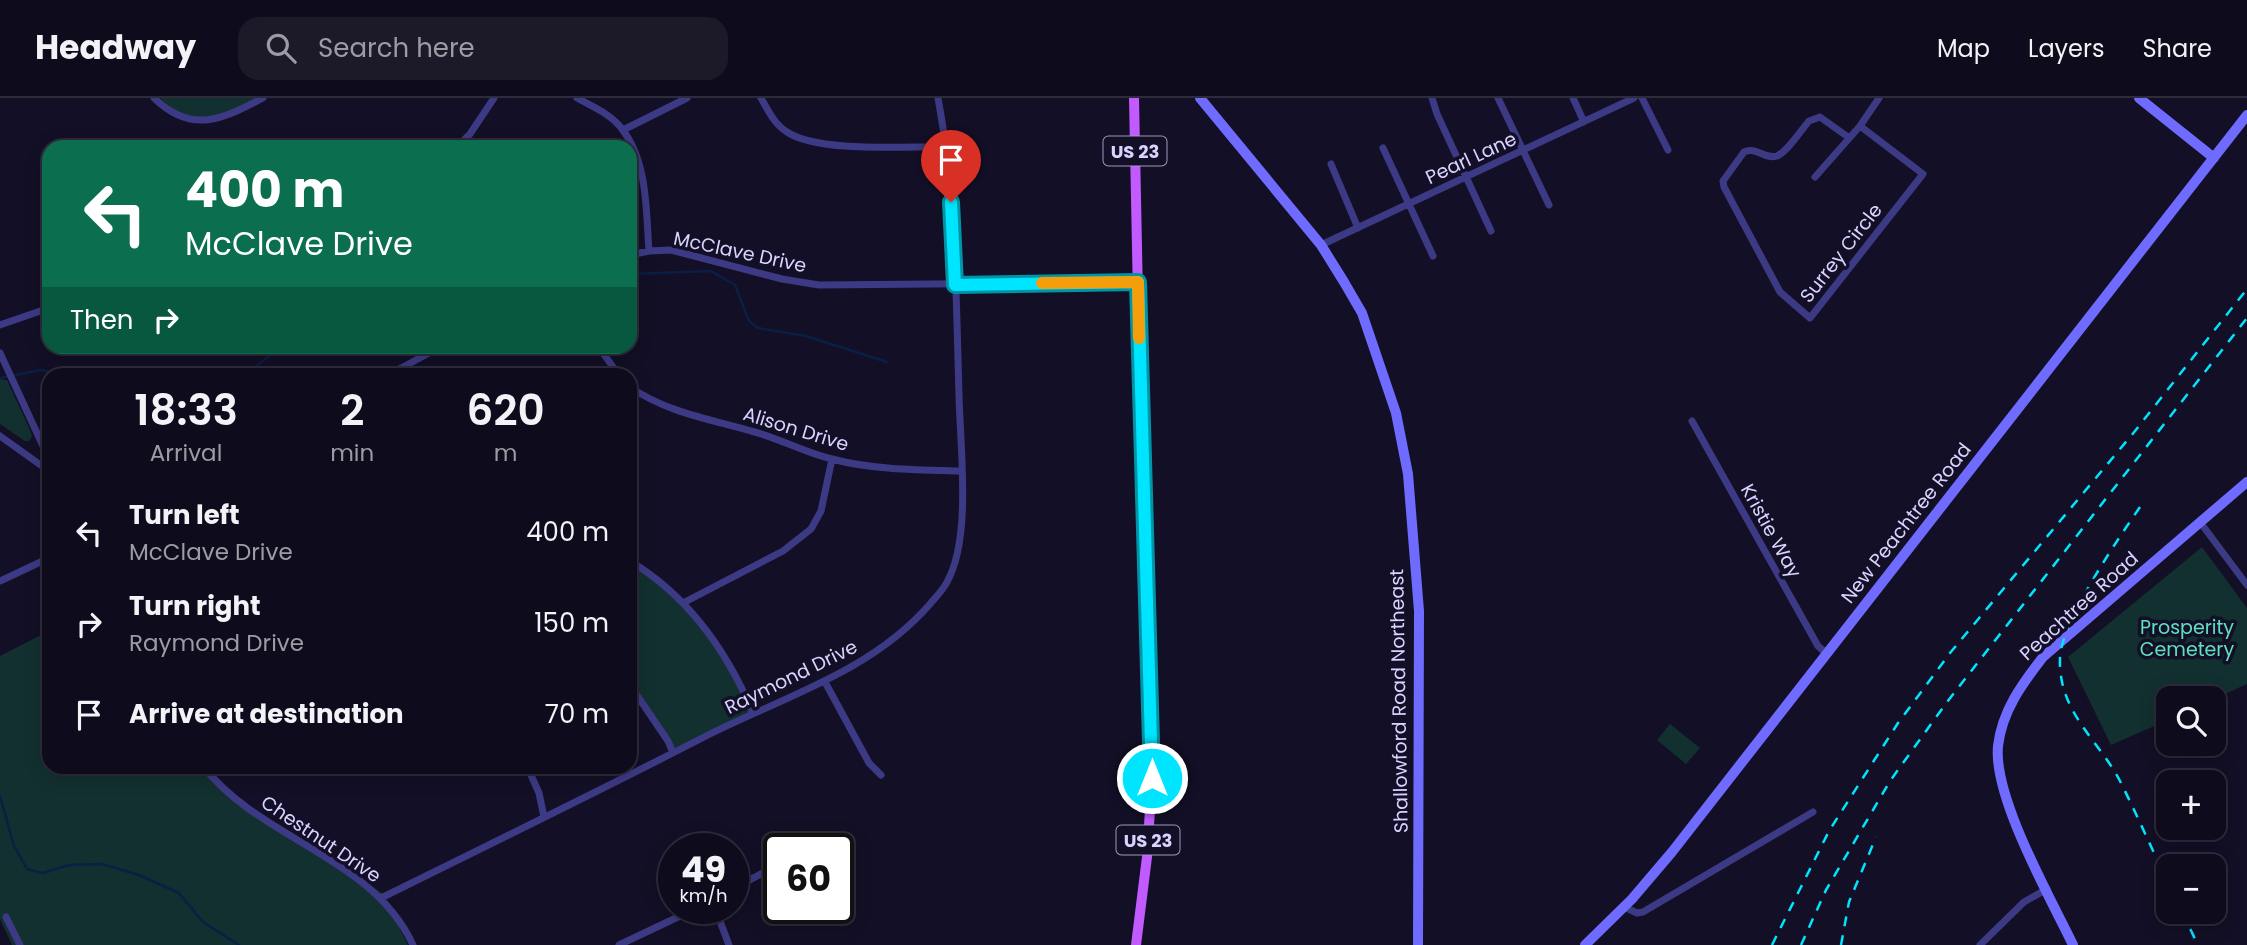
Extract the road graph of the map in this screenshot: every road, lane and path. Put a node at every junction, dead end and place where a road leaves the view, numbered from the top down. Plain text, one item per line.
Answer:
1 (154, 98) edge
2 (263, 98) edge
3 (495, 98) edge
4 (578, 98) edge
5 (687, 98) edge
6 (761, 98) edge
7 (938, 98) edge
8 (1134, 98) edge
9 (1200, 98) edge
10 (1432, 98) edge
11 (1498, 98) edge
12 (1573, 98) edge
13 (1634, 98) edge
14 (1642, 98) edge
15 (1879, 98) edge
16 (2139, 98) edge
17 (2247, 115) edge
18 (1584, 122) junction
19 (1860, 126) junction
20 (623, 130) junction
21 (1848, 138) junction
22 (464, 140) edge
23 (628, 140) edge
24 (947, 147) junction
25 (1383, 148) dead end
26 (1668, 150) dead end
27 (1524, 151) junction
28 (2214, 158) junction
29 (637, 161) edge
30 (1331, 164) dead end
31 (1815, 177) dead end
32 (1465, 178) junction
33 (1409, 204) junction
34 (1549, 205) dead end
35 (1359, 228) junction
36 (1491, 231) dead end
37 (1321, 246) junction
38 (649, 251) junction
39 (637, 254) edge
40 (1433, 256) dead end
41 (1138, 282) junction
42 (955, 285) junction
43 (42, 310) edge
44 (0, 325) edge
45 (0, 353) edge
46 (427, 354) edge
47 (401, 368) edge
48 (637, 392) edge
49 (1692, 421) dead end
50 (0, 436) edge
51 (42, 444) edge
52 (832, 459) junction
53 (42, 466) edge
54 (961, 471) junction
55 (2247, 482) edge
56 (2200, 522) junction
57 (42, 561) edge
58 (637, 566) edge
59 (0, 581) edge
60 (2247, 585) edge
61 (683, 603) junction
62 (1826, 653) junction
63 (825, 682) junction
64 (637, 695) edge
65 (752, 713) junction
66 (673, 753) junction
67 (637, 771) edge
68 (210, 774) edge
69 (531, 774) edge
70 (631, 774) edge
71 (881, 775) dead end
72 (1813, 812) dead end
73 (544, 817) junction
74 (2047, 889) junction
75 (381, 898) junction
76 (1624, 907) junction
77 (6, 917) dead end
78 (663, 924) edge
79 (721, 924) edge
80 (20, 945) edge
81 (413, 945) edge
82 (619, 945) edge
83 (729, 945) edge
84 (1136, 945) edge
85 (1418, 945) edge
86 (1585, 945) edge
87 (1980, 945) edge
88 (2073, 945) edge

1 - 2 street
3 - 22 street
4 - 20 street
5 - 20 street
6 - 24 street
7 - 24 street, Raymond Drive
8 - 41 main road, US 23
9 - 37 street, Shallowford Road Northeast
10 - 32 street
11 - 27 street
12 - 18 street
13 - 18 street, Pearl Lane
14 - 26 street
15 - 19 street
16 - 28 street
17 - 28 street, New Peachtree Road
18 - 27 street, Pearl Lane
19 - 21 street
19 - 21 street, Surrey Circle
20 - 23 street
21 - 31 street
24 - 42 street, Raymond Drive
25 - 33 street
27 - 32 street, Pearl Lane
27 - 34 street
28 - 62 street, New Peachtree Road
29 - 38 street
30 - 35 street
32 - 33 street, Pearl Lane
32 - 36 street
33 - 35 street, Pearl Lane
33 - 40 street
35 - 37 street, Pearl Lane
37 - 85 street, Shallowford Road Northeast
38 - 39 street, McClave Drive
38 - 42 street, McClave Drive
41 - 42 street, McClave Drive
41 - 84 main road, US 23
42 - 54 street, Raymond Drive
43 - 44 street
45 - 51 street
46 - 47 street
48 - 52 street, Alison Drive
49 - 62 street, Kristie Way
50 - 53 street
52 - 54 street, Alison Drive
52 - 61 street
54 - 63 street, Raymond Drive
55 - 56 street, Peachtree Road
56 - 60 street
56 - 74 street, Peachtree Road
57 - 59 street
58 - 61 street
61 - 65 street
62 - 76 street, New Peachtree Road
63 - 65 street, Raymond Drive
63 - 71 street
64 - 66 street
65 - 66 street, Raymond Drive
66 - 67 street, Raymond Drive
68 - 75 street, Chestnut Drive
69 - 73 street
70 - 73 street, Raymond Drive
72 - 76 street
73 - 75 street, Raymond Drive
74 - 87 street
74 - 88 street, Peachtree Road
75 - 81 street, Chestnut Drive
76 - 86 street, New Peachtree Road
77 - 80 street
78 - 82 street
79 - 83 street

